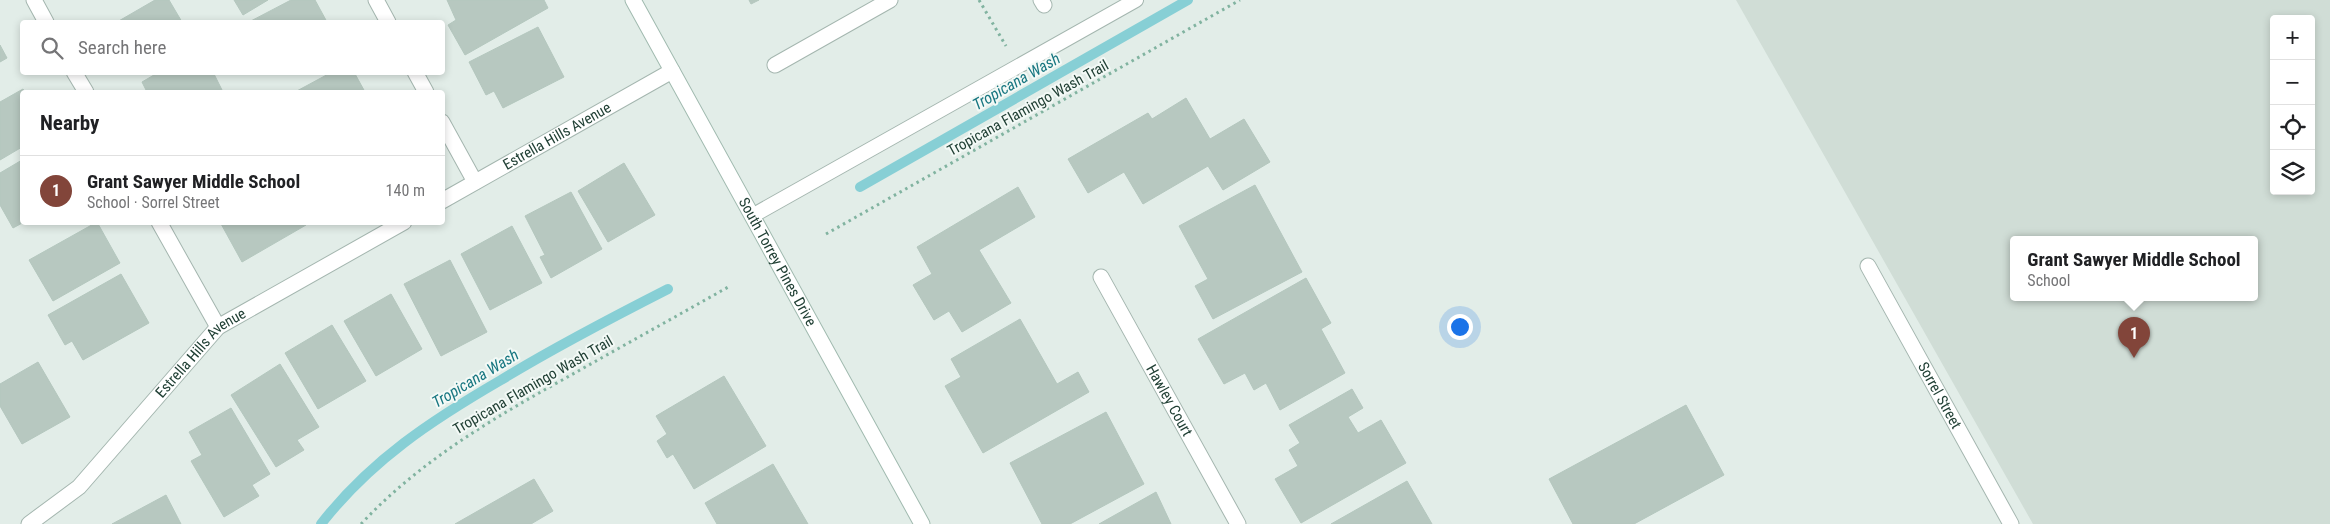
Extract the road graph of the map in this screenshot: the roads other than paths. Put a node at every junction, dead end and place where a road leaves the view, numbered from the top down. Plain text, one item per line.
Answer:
1 (34, 0) edge
2 (376, 0) edge
3 (633, 0) edge
4 (890, 0) edge
5 (1136, 0) edge
6 (864, 6) edge
7 (45, 20) edge
8 (387, 20) edge
9 (775, 65) dead end
10 (672, 71) junction
11 (76, 75) edge
12 (417, 75) edge
13 (85, 90) edge
14 (425, 90) edge
15 (445, 127) edge
16 (476, 182) junction
17 (445, 199) edge
18 (752, 216) junction
19 (161, 225) edge
20 (399, 225) edge
21 (1868, 266) dead end
22 (1101, 277) dead end
23 (218, 328) junction
24 (29, 524) edge
25 (922, 524) edge
26 (1238, 524) edge
27 (2011, 524) edge

1 - 7 street
2 - 8 street
3 - 10 street, South Torrey Pines Drive
4 - 6 street
5 - 18 lane
6 - 9 street
10 - 16 street, Estrella Hills Avenue
10 - 18 street, South Torrey Pines Drive
11 - 13 street
12 - 14 street
15 - 16 street
16 - 17 street, Estrella Hills Avenue
18 - 25 street, South Torrey Pines Drive
19 - 23 street
20 - 23 street, Estrella Hills Avenue
21 - 27 street, Sorrel Street
22 - 26 street, Hawley Court
23 - 24 street, Estrella Hills Avenue

